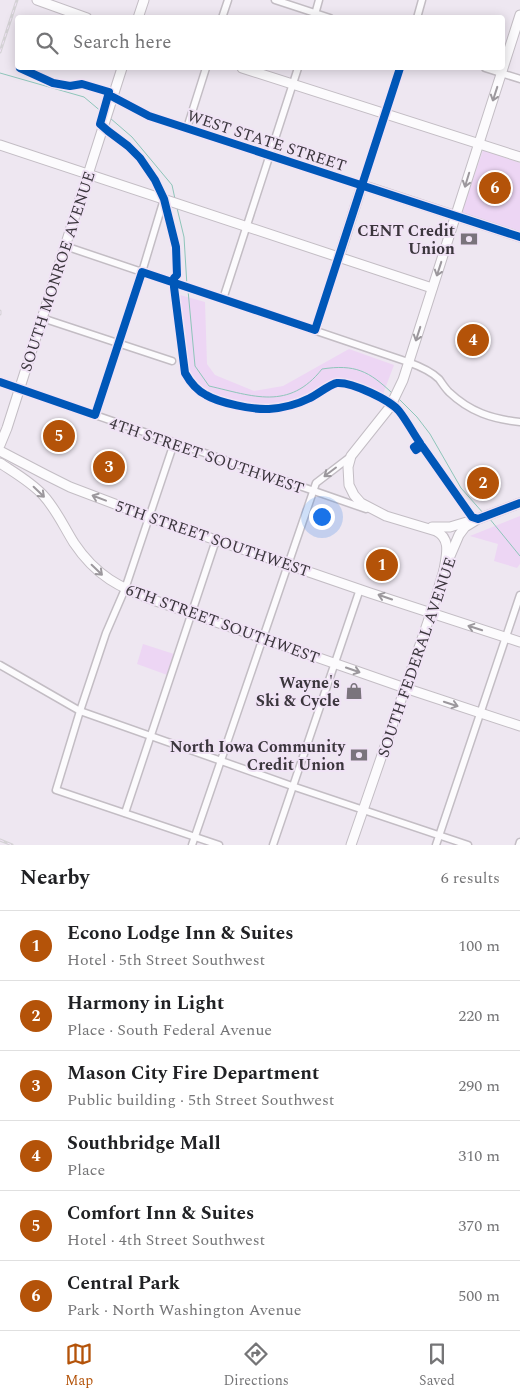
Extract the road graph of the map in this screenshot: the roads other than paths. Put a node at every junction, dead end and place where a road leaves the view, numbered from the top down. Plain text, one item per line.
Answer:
1 (37, 0) edge
2 (144, 0) edge
3 (228, 0) edge
4 (275, 0) edge
5 (319, 0) edge
6 (422, 0) edge
7 (79, 15) edge
8 (139, 15) edge
9 (223, 15) edge
10 (314, 15) edge
11 (417, 15) edge
12 (520, 15) edge
13 (505, 63) edge
14 (121, 70) edge
15 (205, 70) edge
16 (248, 70) edge
17 (297, 70) edge
18 (399, 70) edge
19 (492, 70) edge
20 (503, 70) edge
21 (502, 73) junction
22 (520, 79) edge
23 (292, 84) junction
24 (112, 99) junction
25 (385, 114) junction
26 (187, 128) junction
27 (0, 144) edge
28 (478, 144) junction
29 (269, 156) junction
30 (520, 157) edge
31 (88, 174) junction
32 (362, 185) junction
33 (165, 200) junction
34 (456, 216) junction
35 (246, 226) junction
36 (520, 237) edge
37 (65, 246) junction
38 (339, 257) junction
39 (142, 272) junction
40 (432, 288) junction
41 (223, 299) junction
42 (42, 318) junction
43 (315, 330) junction
44 (118, 344) junction
45 (172, 361) dead end
46 (408, 362) junction
47 (0, 382) edge
48 (20, 389) junction
49 (95, 416) junction
50 (520, 422) edge
51 (174, 443) junction
52 (0, 445) edge
53 (0, 451) edge
54 (351, 456) junction
55 (0, 463) edge
56 (313, 491) junction
57 (520, 503) edge
58 (386, 516) junction
59 (150, 517) junction
60 (478, 518) junction
61 (421, 527) junction
62 (216, 540) junction
63 (288, 565) junction
64 (444, 570) junction
65 (125, 589) junction
66 (360, 589) junction
67 (520, 595) edge
68 (191, 613) junction
69 (431, 613) junction
70 (505, 637) junction
71 (263, 638) junction
72 (520, 642) edge
73 (335, 664) junction
74 (0, 665) edge
75 (405, 688) junction
76 (80, 712) junction
77 (480, 713) junction
78 (520, 726) edge
79 (150, 736) junction
80 (220, 761) junction
81 (292, 786) junction
82 (362, 810) junction
83 (125, 813) junction
84 (439, 836) junction
85 (195, 837) junction
86 (192, 845) edge
87 (219, 845) edge
88 (273, 845) edge
89 (351, 845) edge
90 (436, 845) edge
91 (468, 845) edge

1 - 7 main road
2 - 8 main road
3 - 9 street
4 - 10 street
5 - 10 street
6 - 11 street
12 - 13 main road
14 - 24 main road, SOUTH MONROE AVENUE
15 - 26 street
16 - 23 main road
17 - 23 street
18 - 25 street
19 - 21 street
20 - 21 main road
21 - 22 street
21 -> 28 main road
23 - 25 main road
23 - 29 street
24 - 26 street, WEST STATE STREET
24 - 31 main road, SOUTH MONROE AVENUE
25 - 28 main road
25 - 32 street
26 - 29 street, WEST STATE STREET
27 - 31 main road
28 - 30 main road
28 -> 34 main road
29 - 32 street, WEST STATE STREET
29 - 35 street
31 - 33 main road
31 - 37 main road, SOUTH MONROE AVENUE
32 - 34 main road, WEST STATE STREET
32 - 38 main road
33 - 35 main road
33 - 39 street
34 - 36 main road, WEST STATE STREET
34 -> 40 main road
35 - 38 main road
35 - 41 street
37 - 39 street
37 - 42 main road, SOUTH MONROE AVENUE
38 - 40 main road
38 - 43 street
39 - 41 street
39 - 44 street
40 -> 46 main road
41 - 43 street
42 - 44 street
42 - 48 main road, SOUTH MONROE AVENUE
43 - 46 street
44 - 45 street
44 - 49 street
46 - 50 street
46 - 54 main road
47 - 48 street, 4TH STREET SOUTHWEST
48 - 49 street, 4TH STREET SOUTHWEST
48 - 52 main road, SOUTH MONROE AVENUE
49 - 51 street, 4TH STREET SOUTHWEST
51 - 56 street, 4TH STREET SOUTHWEST
51 - 59 street
59 -> 53 main road, 5TH STREET SOUTHWEST
54 -> 56 street
54 - 58 main road
55 -> 65 main road, 6TH STREET SOUTHWEST
56 - 58 street, 4TH STREET SOUTHWEST
56 - 63 street
57 - 60 main road, SOUTH FEDERAL AVENUE
58 - 61 main road
59 - 62 main road, 5TH STREET SOUTHWEST
59 - 65 street
60 - 61 main road
60 - 64 main road, SOUTH FEDERAL AVENUE
61 - 64 main road
62 - 63 main road, 5TH STREET SOUTHWEST
62 - 68 street
63 - 66 main road, 5TH STREET SOUTHWEST
63 - 71 street
64 - 69 main road, SOUTH FEDERAL AVENUE
65 - 68 main road, 6TH STREET SOUTHWEST
65 - 76 street
69 -> 66 main road, 5TH STREET SOUTHWEST
66 - 73 street
67 - 70 street
68 - 71 main road, 6TH STREET SOUTHWEST
68 - 79 street
70 -> 69 main road, 5TH STREET SOUTHWEST
69 - 75 main road, SOUTH FEDERAL AVENUE
70 - 72 main road, 5TH STREET SOUTHWEST
70 - 77 street
71 - 73 main road, 6TH STREET SOUTHWEST
71 - 80 street
73 -> 75 main road, 6TH STREET SOUTHWEST
73 - 81 street
74 - 76 street
75 -> 77 main road, 6TH STREET SOUTHWEST
75 - 82 main road, SOUTH FEDERAL AVENUE
76 - 79 street
76 - 83 street
77 - 78 main road, 6TH STREET SOUTHWEST
77 - 84 street
79 - 80 street
79 - 83 street
80 - 81 street
80 - 85 street
81 - 82 street
81 - 88 street
82 - 84 street
82 - 89 main road, SOUTH FEDERAL AVENUE
83 - 85 street
84 - 90 street
84 - 91 street
85 - 86 street
85 - 87 street

